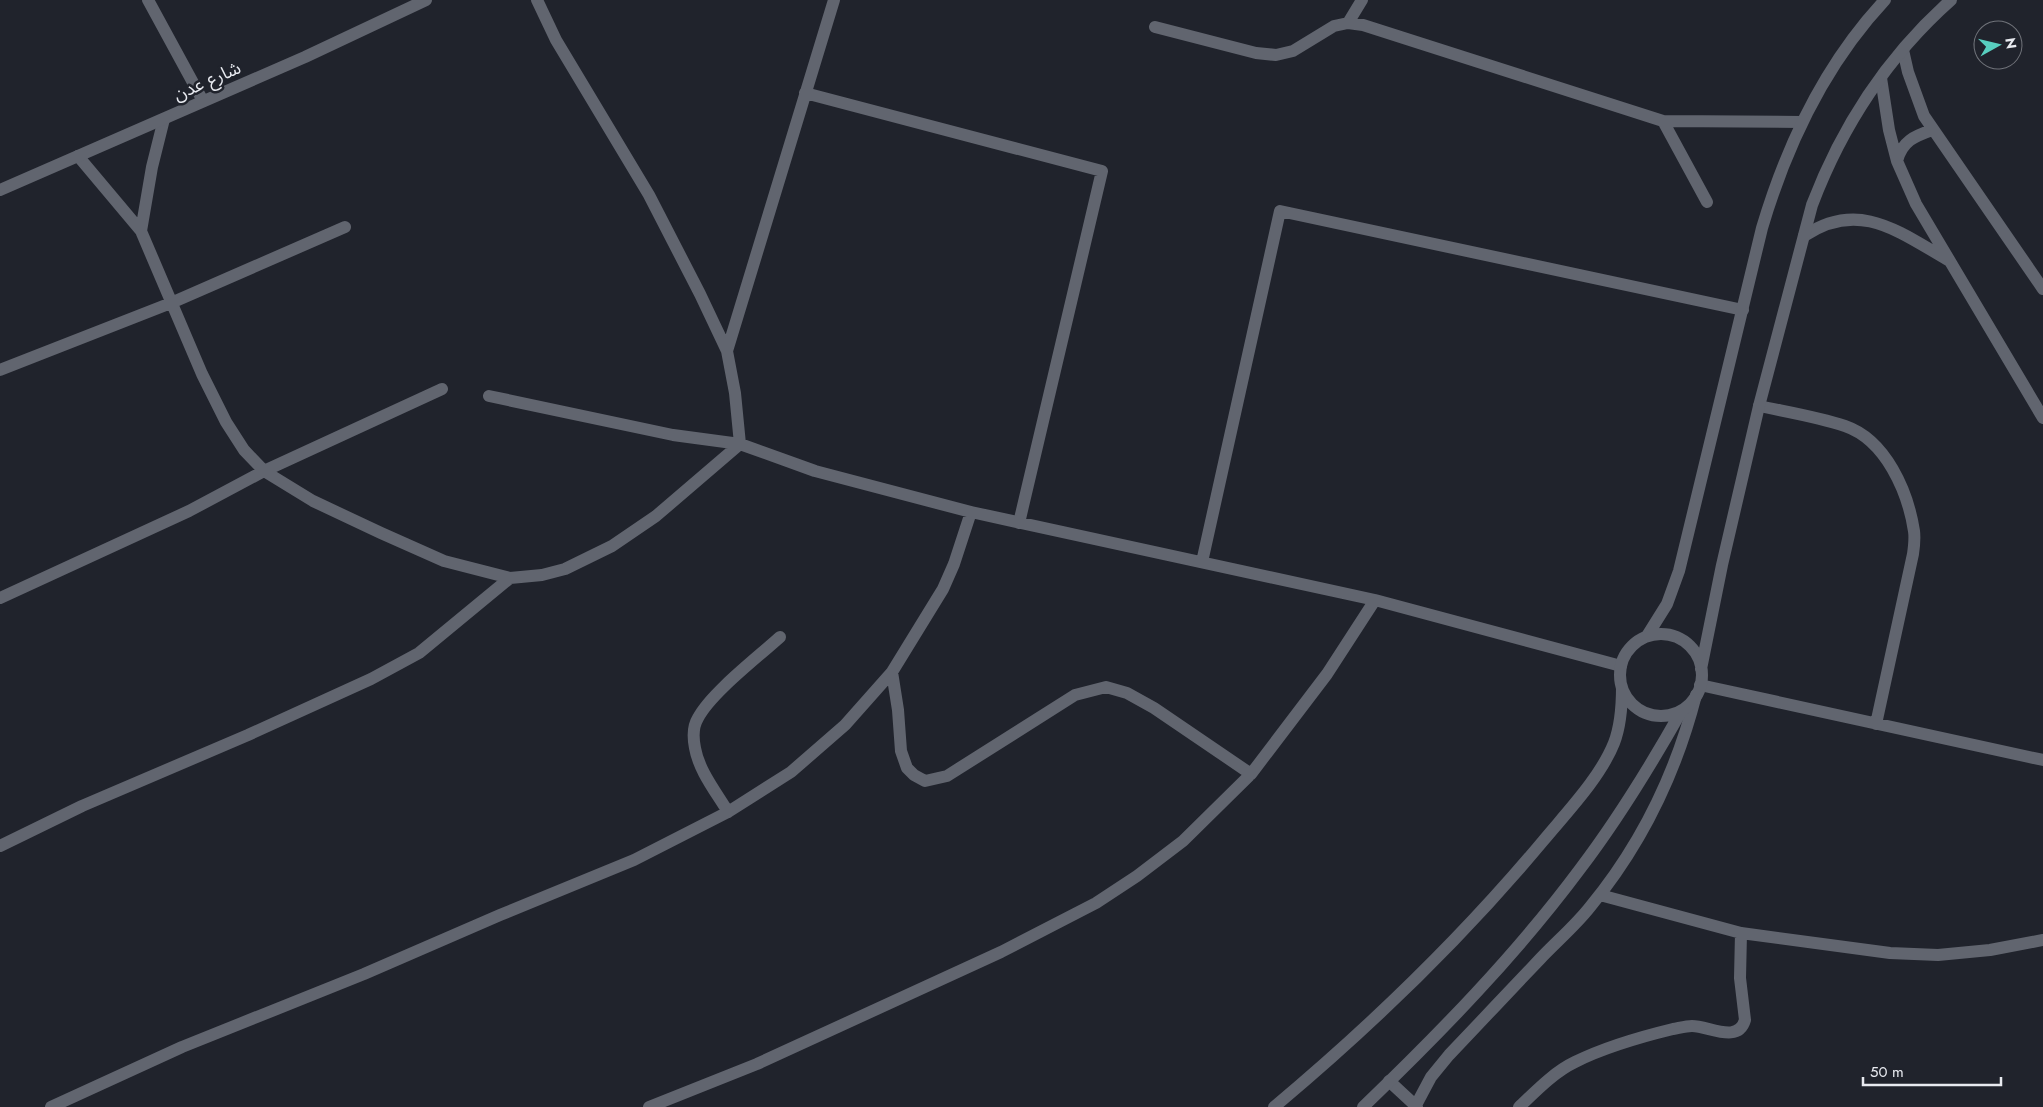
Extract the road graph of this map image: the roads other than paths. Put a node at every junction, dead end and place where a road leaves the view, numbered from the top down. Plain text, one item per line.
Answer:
1 (148, 0) edge
2 (426, 0) edge
3 (537, 0) edge
4 (834, 0) edge
5 (1362, 0) edge
6 (1885, 0) edge
7 (1951, 0) edge
8 (1348, 24) junction
9 (1155, 27) dead end
10 (1903, 50) junction
11 (1880, 78) junction
12 (805, 93) junction
13 (203, 101) junction
14 (164, 120) junction
15 (1663, 121) junction
16 (1802, 122) junction
17 (1932, 130) junction
18 (78, 156) junction
19 (1897, 161) junction
20 (0, 190) edge
21 (1707, 202) dead end
22 (346, 227) dead end
23 (141, 231) junction
24 (1804, 236) junction
25 (1951, 262) junction
26 (2043, 289) edge
27 (170, 304) junction
28 (1743, 310) junction
29 (727, 351) junction
30 (0, 370) edge
31 (442, 389) dead end
32 (489, 396) dead end
33 (1759, 406) junction
34 (2043, 418) edge
35 (740, 444) junction
36 (264, 471) junction
37 (971, 512) junction
38 (1019, 523) junction
39 (1202, 562) junction
40 (510, 578) junction
41 (0, 598) edge
42 (1375, 600) junction
43 (1647, 636) junction
44 (780, 637) dead end
45 (1621, 666) junction
46 (1701, 669) junction
47 (892, 672) junction
48 (1622, 687) junction
49 (1698, 690) junction
50 (1682, 710) junction
51 (1876, 724) junction
52 (2043, 760) edge
53 (1250, 774) junction
54 (728, 812) junction
55 (0, 846) edge
56 (1600, 895) junction
57 (1740, 933) junction
58 (2043, 940) edge
59 (1389, 1081) junction
60 (1416, 1106) edge
61 (52, 1107) edge
62 (648, 1107) edge
63 (1274, 1107) edge
64 (1363, 1107) edge
65 (1519, 1107) edge

1 - 13 street
2 - 13 street, شارع عدن
3 - 29 street
4 - 12 street
5 - 8 street
6 - 16 street
7 - 10 street
8 - 9 street
8 - 15 street
10 - 11 street
10 - 17 street
11 - 19 street
11 - 24 street
12 - 29 street
12 - 38 street
13 - 14 street, شارع عدن
14 - 18 street, شارع عدن
14 - 23 street
15 - 16 street
15 - 21 street
16 - 28 street
17 - 19 street
17 - 26 street
18 - 20 street, شارع عدن
18 - 23 street
19 - 25 street
22 - 27 street
23 - 27 street
24 - 25 street
24 - 33 street
25 - 34 street
27 - 30 street
27 - 36 street
28 - 39 street
28 - 43 street
29 - 35 street
31 - 36 street
32 - 35 street
33 - 46 street
33 - 51 street
35 - 37 street
35 - 40 street
36 - 40 street
36 - 41 street
37 - 38 street
37 - 47 street
38 - 39 street
39 - 42 street
40 - 55 street
42 - 45 street
42 - 53 street
43 - 45 street
43 - 46 street
44 - 54 street
45 - 48 street
46 - 49 street
47 - 53 street
47 - 54 street
48 - 50 street
48 - 63 street
49 - 50 street
49 - 51 street
49 - 56 street
50 - 59 street
51 - 52 street
53 - 62 street
54 - 61 street
56 - 57 street
56 - 60 street
57 - 58 street
57 - 65 street
59 - 60 street
59 - 64 street

